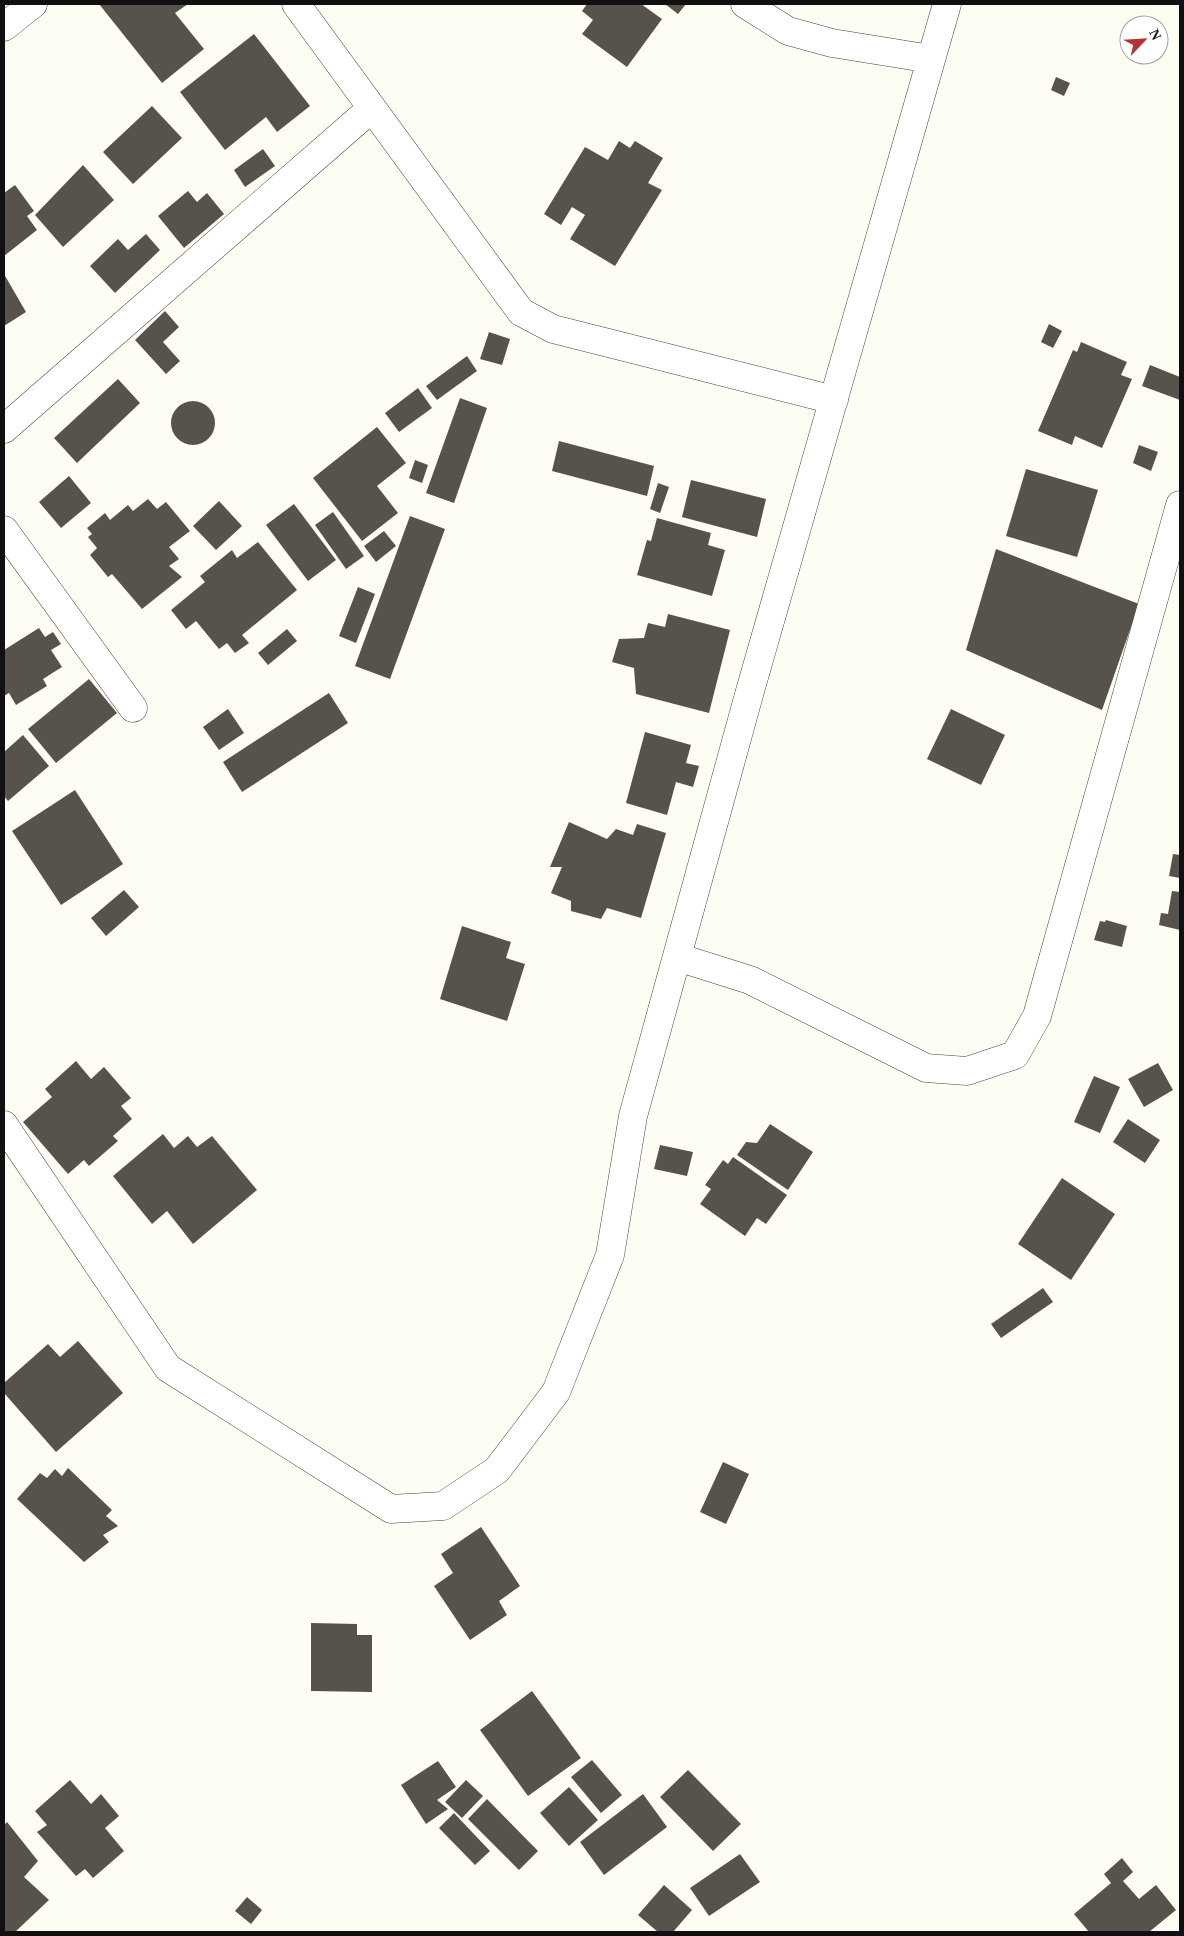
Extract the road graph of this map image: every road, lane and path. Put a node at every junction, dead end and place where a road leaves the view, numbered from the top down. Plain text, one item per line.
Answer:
1 (33, 4) edge
2 (296, 4) edge
3 (745, 4) edge
4 (948, 4) edge
5 (4, 27) edge
6 (931, 59) junction
7 (372, 108) junction
8 (834, 400) junction
9 (4, 429) edge
10 (1180, 505) edge
11 (4, 530) edge
12 (133, 708) dead end
13 (677, 957) junction
14 (4, 1125) edge

1 - 5 street
2 - 7 street
3 - 6 street
4 - 6 street
6 - 8 street
7 - 8 street
7 - 9 street
8 - 13 street
10 - 13 street
11 - 12 street
13 - 14 street

